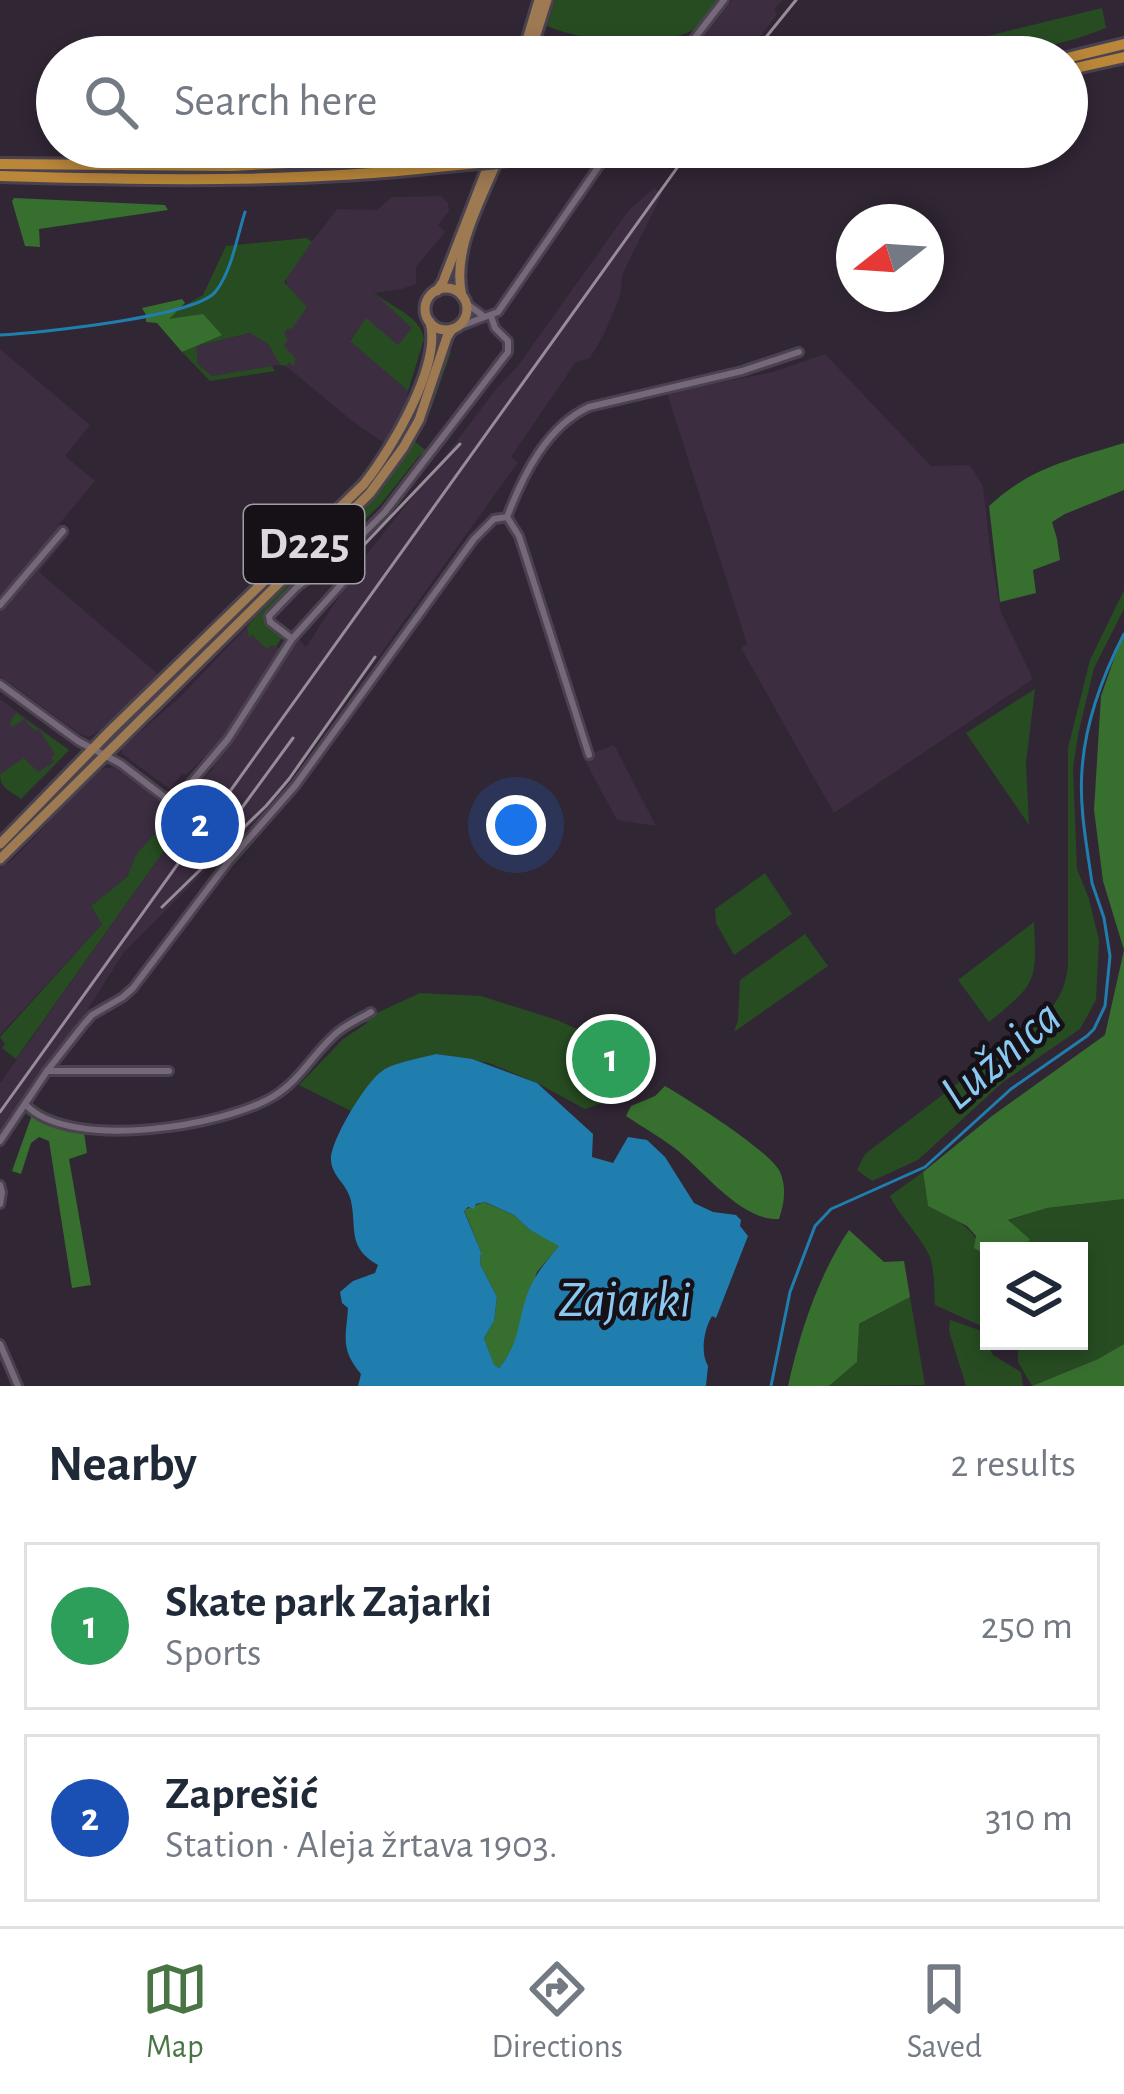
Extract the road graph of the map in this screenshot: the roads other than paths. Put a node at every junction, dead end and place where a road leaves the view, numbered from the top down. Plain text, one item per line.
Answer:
1 (543, 0) edge
2 (724, 0) edge
3 (532, 36) edge
4 (696, 36) edge
5 (1115, 51) edge
6 (1124, 57) edge
7 (0, 164) edge
8 (36, 164) edge
9 (387, 168) edge
10 (489, 168) edge
11 (491, 168) edge
12 (598, 168) edge
13 (0, 176) edge
14 (437, 291) junction
15 (464, 300) junction
16 (488, 316) junction
17 (430, 322) junction
18 (455, 328) junction
19 (799, 352) dead end
20 (508, 517) junction
21 (63, 531) dead end
22 (351, 546) junction
23 (0, 605) edge
24 (292, 639) junction
25 (0, 685) edge
26 (98, 752) junction
27 (589, 755) dead end
28 (0, 844) edge
29 (0, 859) edge
30 (371, 1012) dead end
31 (47, 1071) junction
32 (169, 1071) dead end
33 (26, 1105) junction
34 (0, 1141) edge
35 (0, 1185) edge
36 (0, 1204) edge
37 (0, 1345) edge
38 (18, 1386) edge

1 - 3 main road
2 - 4 street
5 - 6 highway
7 - 8 highway
9 - 13 highway
10 - 14 main road, D225
11 - 15 main road, D225
12 - 16 street
14 - 15 main road
14 - 17 main road, D225
15 - 16 street
15 - 18 main road, D225
16 - 18 street
16 - 22 street
17 - 18 main road
17 - 26 main road, D225
18 - 26 main road, D225
19 - 20 street
20 - 27 street
20 - 31 street
21 - 23 street
22 - 24 street
22 - 24 street
24 - 26 street
25 - 26 street
26 - 28 main road, D225
26 - 29 main road, D225
30 - 33 street
31 - 32 street
31 - 33 street
33 - 34 street
35 - 36 street
37 - 38 street

